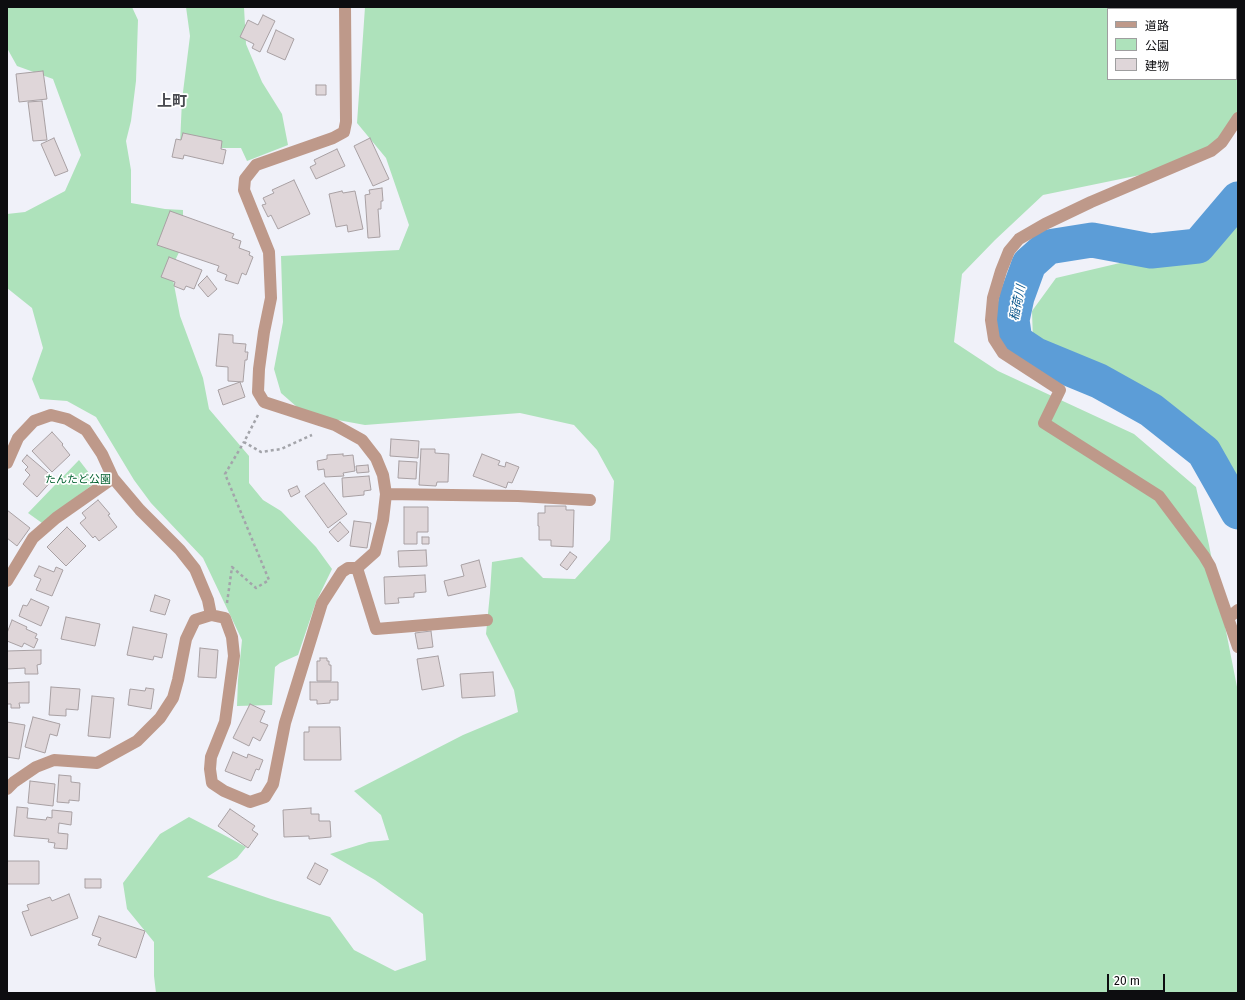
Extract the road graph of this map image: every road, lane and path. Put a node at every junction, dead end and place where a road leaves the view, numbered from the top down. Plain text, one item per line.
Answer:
1 (345, 7) edge
2 (1238, 118) edge
3 (264, 402) junction
4 (335, 425) junction
5 (244, 442) junction
6 (7, 463) edge
7 (113, 478) junction
8 (386, 494) junction
9 (590, 500) dead end
10 (357, 568) junction
11 (7, 581) edge
12 (1238, 610) edge
13 (211, 615) junction
14 (225, 618) junction
15 (1228, 618) junction
16 (487, 620) dead end
17 (1238, 647) edge
18 (7, 789) edge

1 - 3 street
2 - 15 street
3 - 4 street
3 - 5 path
4 - 5 path
4 - 8 street
5 - 14 path
6 - 7 street
7 - 11 street
7 - 13 street
8 - 9 street
8 - 10 street
10 - 14 street
10 - 16 street
12 - 15 street
13 - 14 street
13 - 18 street
15 - 17 street

